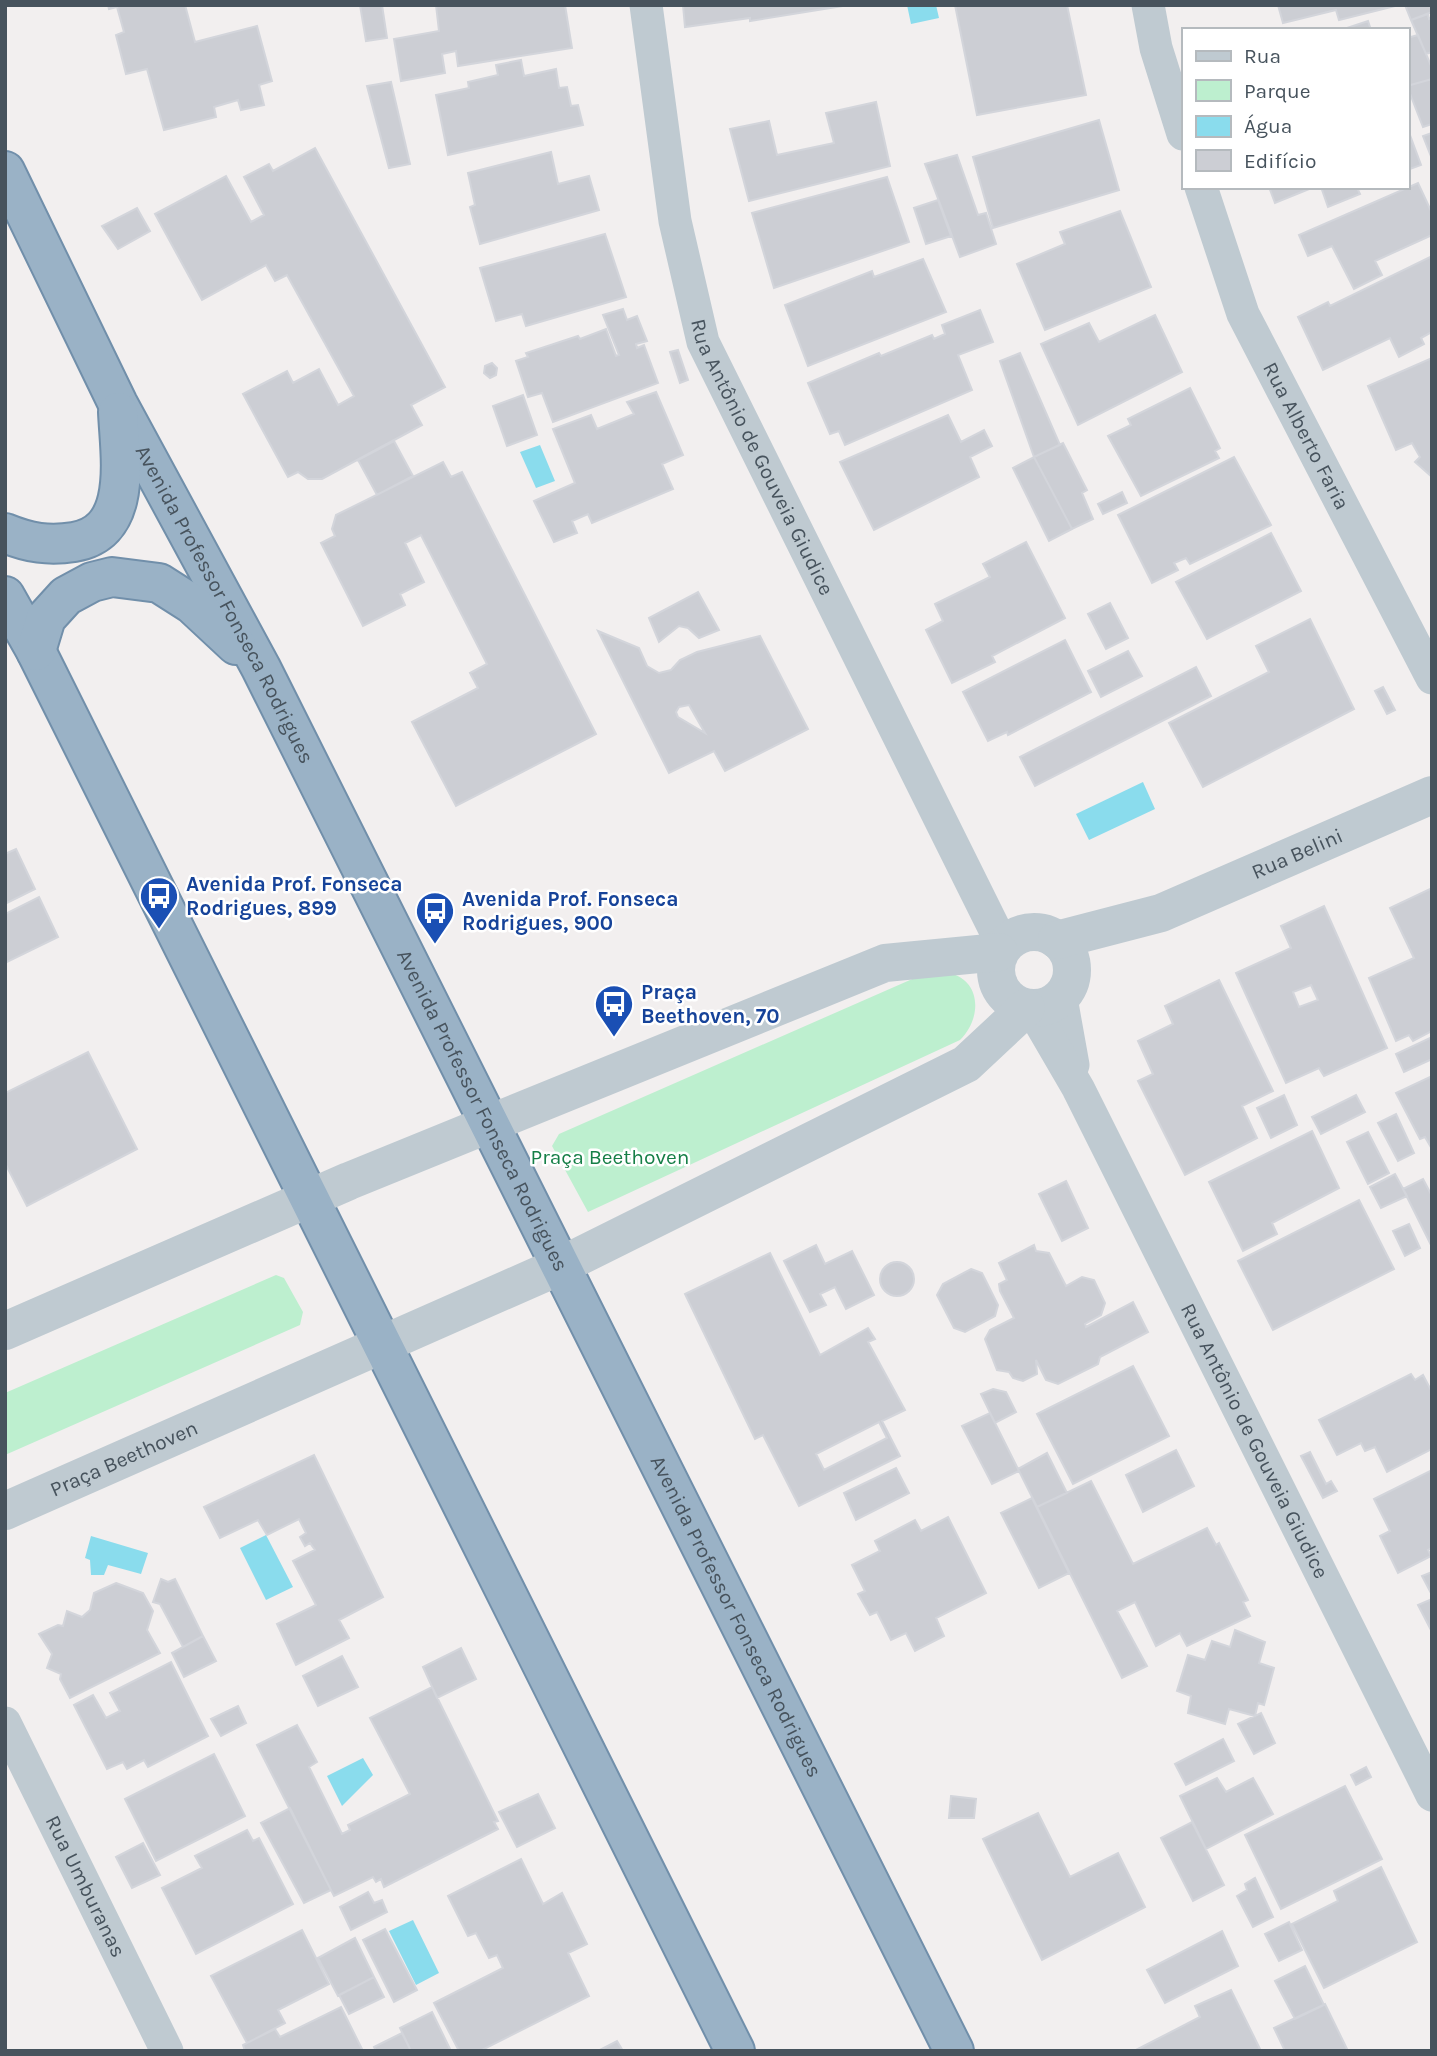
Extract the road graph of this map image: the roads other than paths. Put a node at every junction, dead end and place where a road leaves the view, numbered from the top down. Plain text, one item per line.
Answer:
1 (646, 5) edge
2 (1148, 5) edge
3 (1182, 131) edge
4 (5, 171) edge
5 (1202, 189) edge
6 (118, 404) junction
7 (5, 533) edge
8 (5, 596) edge
9 (36, 651) junction
10 (261, 668) junction
11 (1432, 678) edge
12 (1432, 795) edge
13 (1034, 970) junction
14 (490, 1126) junction
15 (308, 1200) junction
16 (560, 1266) junction
17 (5, 1331) edge
18 (382, 1346) junction
19 (5, 1511) edge
20 (5, 1723) edge
21 (1432, 1795) edge
22 (167, 2051) edge
23 (735, 2051) edge
24 (954, 2051) edge

1 - 13 street, Rua Antônio de Gouveia Giudice
2 - 3 street
4 - 6 highway, Avenida Professor Fonseca Rodrigues
5 - 11 street, Rua Alberto Faria
6 - 7 highway
6 - 10 highway, Avenida Professor Fonseca Rodrigues
8 - 9 highway
9 - 10 highway
9 - 15 highway
10 - 14 highway, Avenida Professor Fonseca Rodrigues
12 - 13 street, Rua Belini
13 - 14 street
13 - 16 street, Praça Beethoven
13 - 21 street, Rua Antônio de Gouveia Giudice
14 - 15 street
14 - 16 highway, Avenida Professor Fonseca Rodrigues
15 - 17 street
15 - 18 highway
16 - 18 street, Praça Beethoven
16 - 24 highway, Avenida Professor Fonseca Rodrigues
18 - 19 street, Praça Beethoven
18 - 23 highway
20 - 22 street, Rua Umburanas

